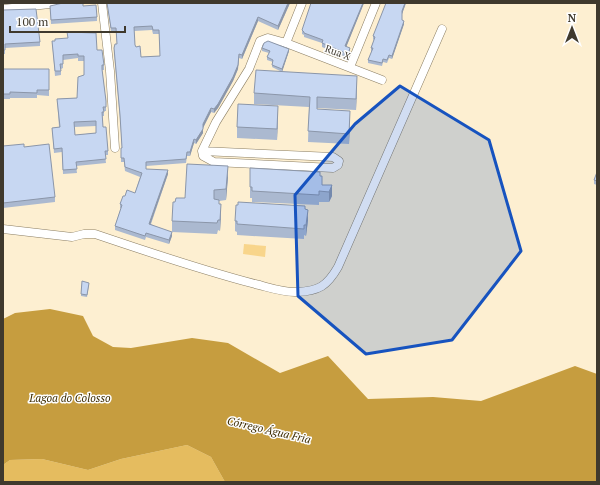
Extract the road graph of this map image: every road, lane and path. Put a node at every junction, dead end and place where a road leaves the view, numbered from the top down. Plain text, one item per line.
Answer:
1 (59, 3) edge
2 (102, 3) edge
3 (302, 3) edge
4 (376, 3) edge
5 (3, 9) edge
6 (442, 29) dead end
7 (286, 43) junction
8 (350, 67) junction
9 (382, 80) dead end
10 (115, 148) dead end
11 (202, 151) junction
12 (3, 229) edge

1 - 5 street
2 - 10 street
3 - 7 street
4 - 8 street
6 - 12 street
7 - 8 street, Rua X
7 - 11 street, Rua X
8 - 9 street, Rua X
11 - 11 street

